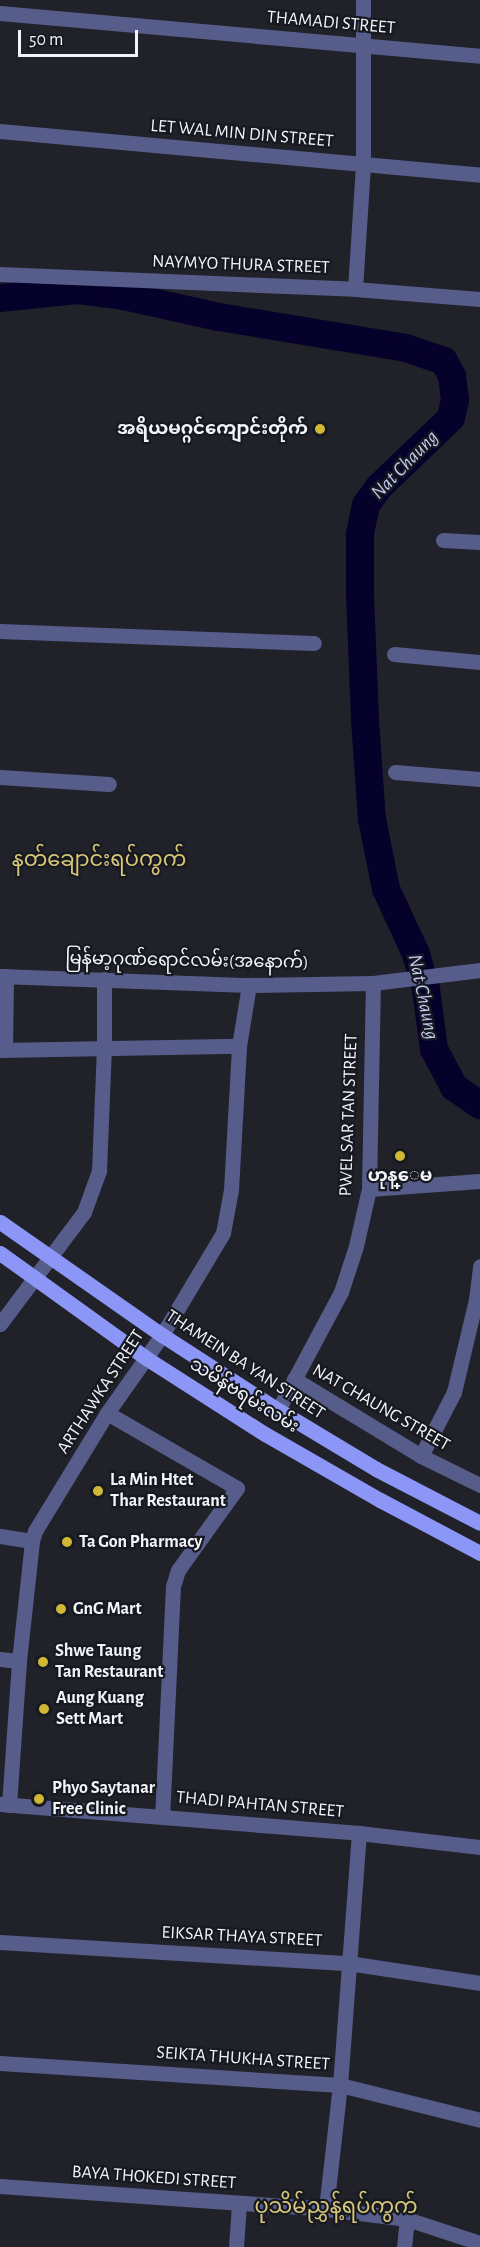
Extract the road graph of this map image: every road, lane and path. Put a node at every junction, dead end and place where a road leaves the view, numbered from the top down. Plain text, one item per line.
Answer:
1 (363, 0) edge
2 (0, 13) edge
3 (363, 46) junction
4 (480, 56) edge
5 (0, 131) edge
6 (363, 165) junction
7 (480, 175) edge
8 (0, 274) edge
9 (356, 289) junction
10 (480, 299) edge
11 (443, 540) dead end
12 (480, 542) edge
13 (0, 631) edge
14 (314, 643) dead end
15 (394, 654) dead end
16 (480, 662) edge
17 (395, 772) dead end
18 (0, 777) edge
19 (480, 779) edge
20 (109, 784) dead end
21 (480, 970) edge
22 (3, 976) edge
23 (104, 979) junction
24 (373, 983) junction
25 (249, 985) junction
26 (239, 1046) junction
27 (104, 1047) junction
28 (3, 1049) edge
29 (480, 1181) edge
30 (369, 1189) junction
31 (0, 1222) edge
32 (0, 1253) edge
33 (50, 1257) junction
34 (480, 1266) edge
35 (35, 1279) junction
36 (0, 1324) edge
37 (162, 1335) junction
38 (146, 1358) junction
39 (294, 1379) junction
40 (278, 1410) junction
41 (107, 1413) junction
42 (421, 1456) junction
43 (480, 1485) edge
44 (480, 1522) edge
45 (0, 1536) edge
46 (32, 1541) junction
47 (480, 1553) edge
48 (0, 1659) edge
49 (19, 1661) junction
50 (4, 1804) edge
51 (162, 1816) junction
52 (359, 1833) junction
53 (480, 1847) edge
54 (0, 1942) edge
55 (348, 1963) junction
56 (480, 1983) edge
57 (0, 2063) edge
58 (340, 2085) junction
59 (480, 2120) edge
60 (0, 2186) edge
61 (238, 2205) junction
62 (326, 2209) junction
63 (407, 2219) junction
64 (480, 2243) edge
65 (236, 2247) edge
66 (404, 2247) edge

1 - 3 street
2 - 3 street, THAMADI STREET
3 - 4 street, THAMADI STREET
3 - 6 street
5 - 6 street, LET WAL MIN DIN STREET
6 - 7 street, LET WAL MIN DIN STREET
6 - 9 street
8 - 9 street, NAYMYO THURA STREET
9 - 10 street, NAYMYO THURA STREET
11 - 12 street
13 - 14 street
15 - 16 street
17 - 19 street
18 - 20 street
21 - 24 street, မြန်မာ့ဂုဏ်ရောင်လမ်း(အနောက်)
22 - 23 street, မြန်မာ့ဂုဏ်ရောင်လမ်း(အနောက်)
22 - 28 street
23 - 25 street, မြန်မာ့ဂုဏ်ရောင်လမ်း(အနောက်)
23 - 27 street
24 - 25 street, မြန်မာ့ဂုဏ်ရောင်လမ်း(အနောက်)
24 - 30 street, PWEL SAR TAN STREET
25 - 26 street, ARTHAWKA STREET
26 - 27 street
26 - 37 street, ARTHAWKA STREET
27 - 28 street
27 - 33 street
29 - 30 street
30 - 39 street, PWEL SAR TAN STREET
31 - 33 main road, THAMEIN BA YAN STREET
32 - 35 main road, သမိန်ဗရမ်းလမ်း
33 - 35 street
33 - 37 main road, THAMEIN BA YAN STREET
34 - 42 street
35 - 36 street
35 - 38 main road, သမိန်ဗရမ်းလမ်း
37 - 38 street, ARTHAWKA STREET
37 - 40 main road, THAMEIN BA YAN STREET
38 - 41 street, ARTHAWKA STREET
38 - 47 main road, သမိန်ဗရမ်းလမ်း
39 - 40 street, PWEL SAR TAN STREET
39 - 42 street, NAT CHAUNG STREET
40 - 44 main road, THAMEIN BA YAN STREET
41 - 46 street, ARTHAWKA STREET
41 - 51 street
42 - 43 street, NAT CHAUNG STREET
45 - 46 street
46 - 49 street
48 - 49 street
49 - 50 street
50 - 51 street, THADI PAHTAN STREET
51 - 52 street, THADI PAHTAN STREET
52 - 53 street, THADI PAHTAN STREET
52 - 55 street
54 - 55 street, EIKSAR THAYA STREET
55 - 56 street, EIKSAR THAYA STREET
55 - 58 street
57 - 58 street, SEIKTA THUKHA STREET
58 - 59 street, SEIKTA THUKHA STREET
58 - 62 street
60 - 61 street, BAYA THOKEDI STREET
61 - 62 street, BAYA THOKEDI STREET
61 - 65 street
62 - 63 street, BAYA THOKEDI STREET
63 - 64 street, BAYA THOKEDI STREET
63 - 66 street

